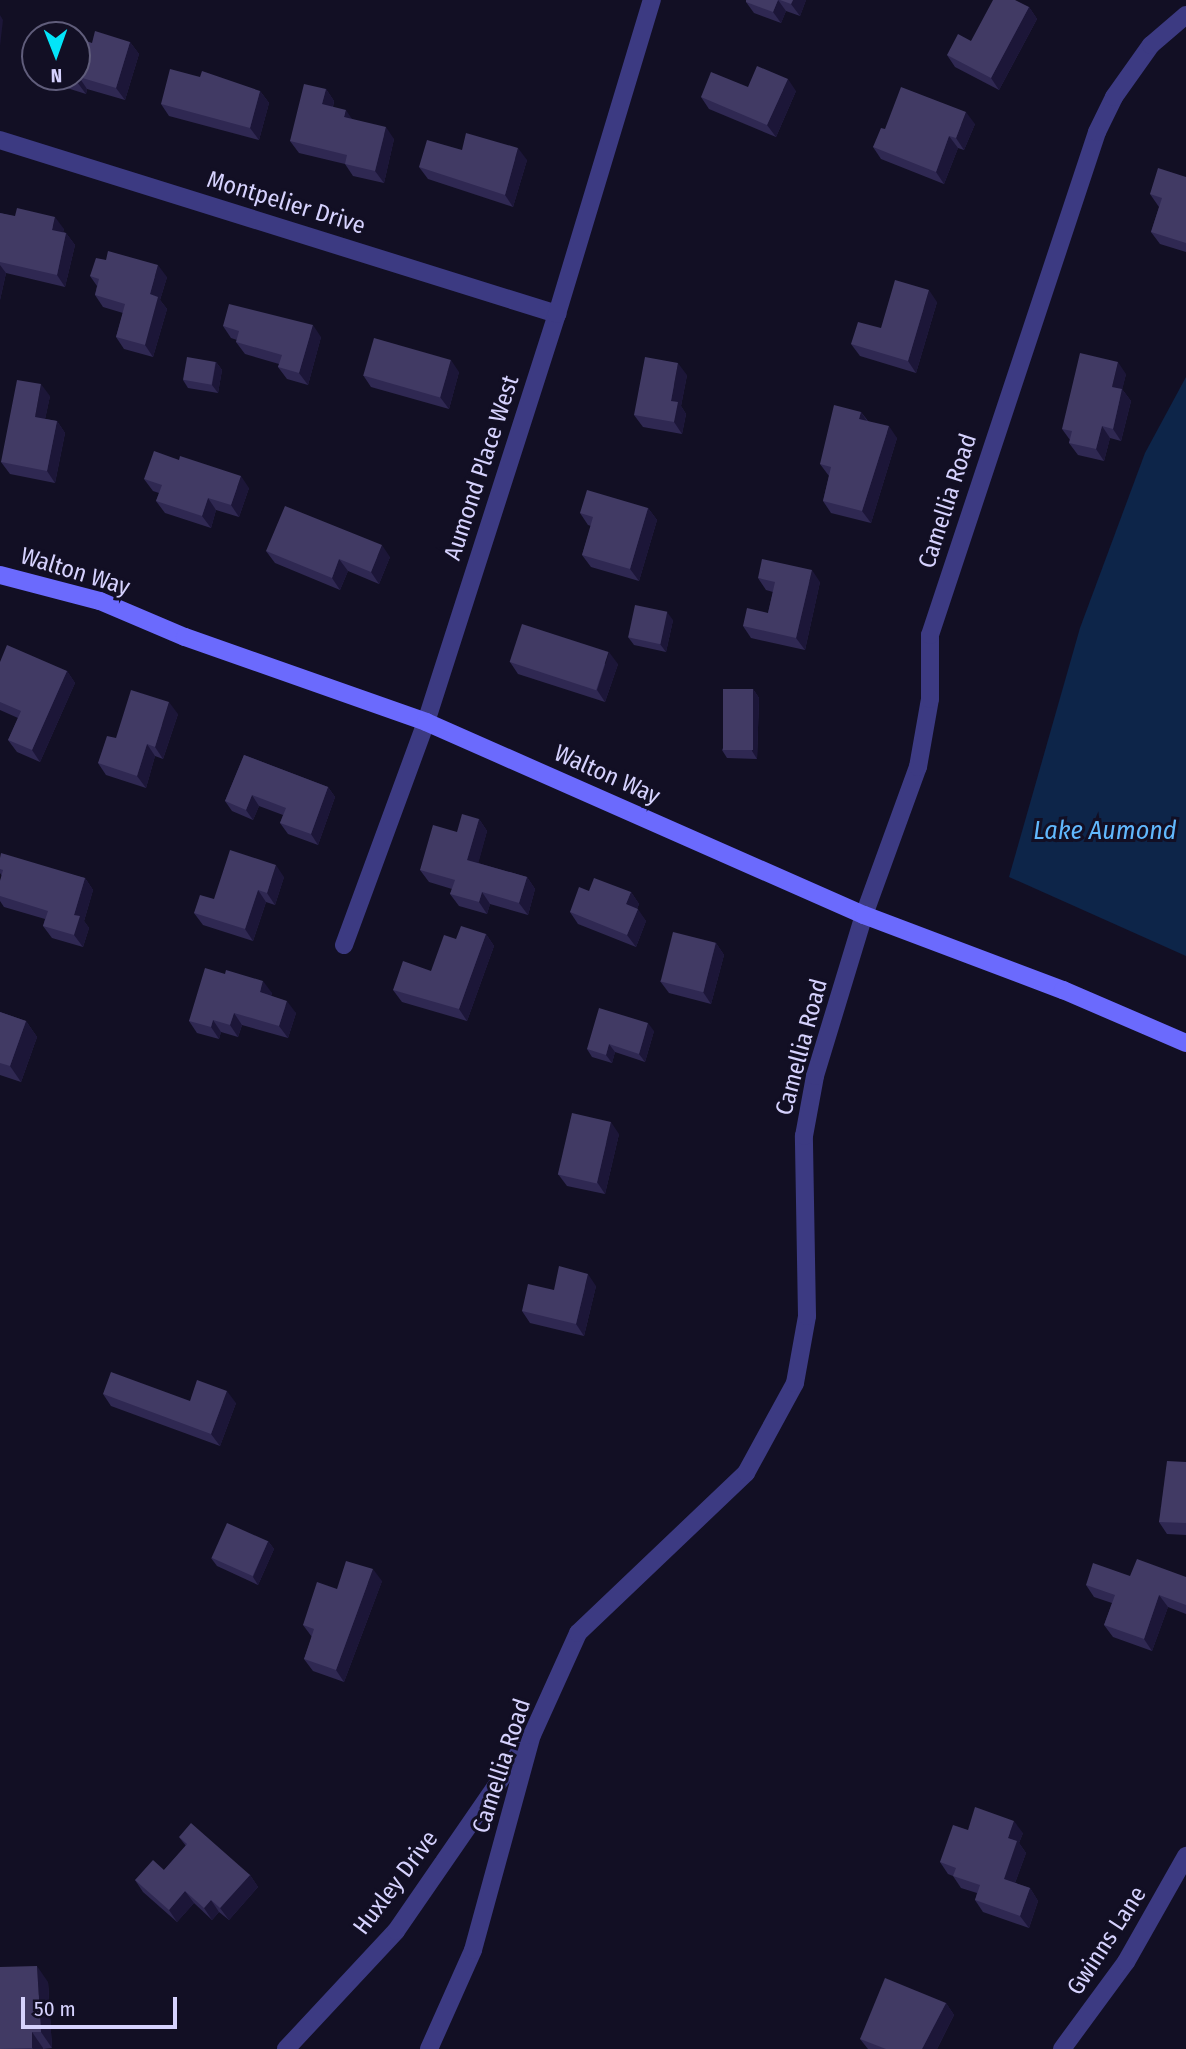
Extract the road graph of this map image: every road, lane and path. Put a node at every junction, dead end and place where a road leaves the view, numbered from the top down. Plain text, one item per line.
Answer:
1 (652, 0) edge
2 (1186, 16) edge
3 (0, 140) edge
4 (557, 314) junction
5 (0, 575) edge
6 (426, 722) junction
7 (864, 915) junction
8 (344, 945) dead end
9 (1186, 1043) edge
10 (532, 1735) junction
11 (1186, 1856) edge
12 (286, 2049) edge
13 (429, 2049) edge
14 (1062, 2049) edge

1 - 4 street, Aumond Place West
2 - 7 street, Camellia Road
3 - 4 street, Montpelier Drive
4 - 6 street, Aumond Place West
5 - 6 main road, Walton Way
6 - 7 main road, Walton Way
6 - 8 street, Aumond Place West
7 - 9 main road, Walton Way
7 - 10 street, Camellia Road
10 - 12 street, Huxley Drive
10 - 13 street, Camellia Road
11 - 14 street, Gwinns Lane

